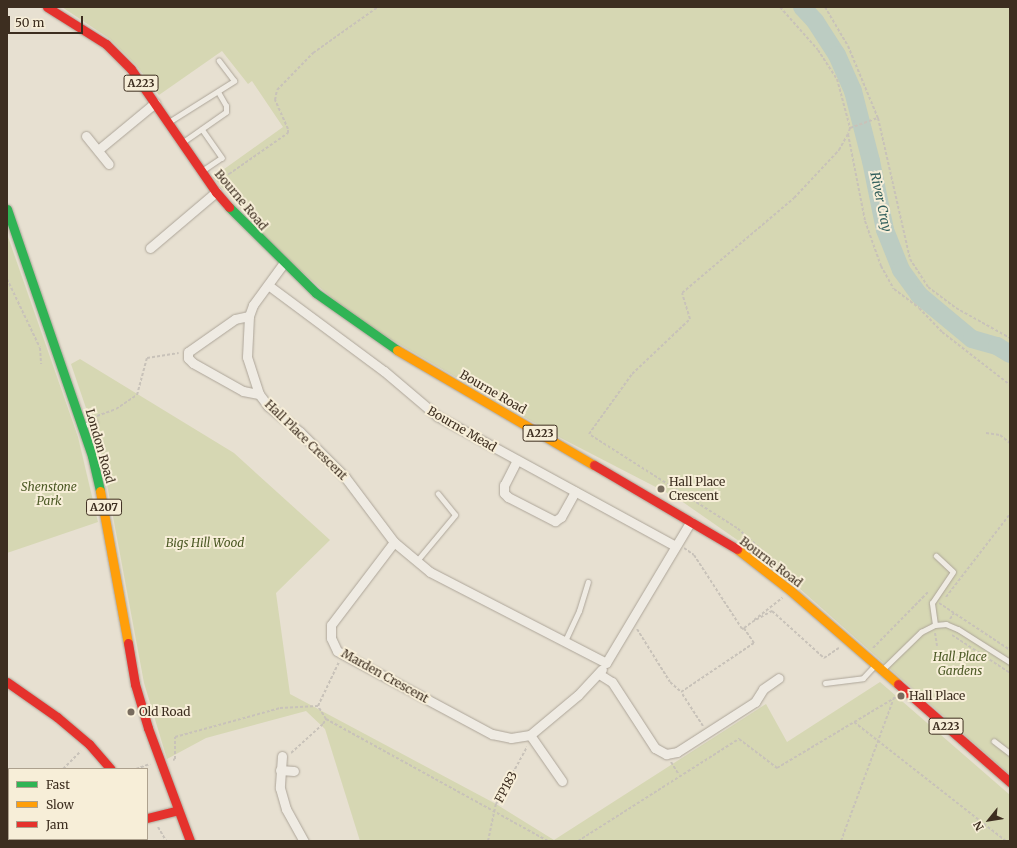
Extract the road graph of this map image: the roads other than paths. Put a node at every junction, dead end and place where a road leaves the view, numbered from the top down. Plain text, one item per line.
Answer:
1 (47, 7) edge
2 (219, 61) dead end
3 (218, 92) junction
4 (155, 103) junction
5 (168, 122) junction
6 (202, 129) junction
7 (86, 136) dead end
8 (182, 143) junction
9 (98, 150) junction
10 (109, 164) dead end
11 (201, 172) junction
12 (216, 192) junction
13 (7, 209) edge
14 (150, 248) dead end
15 (283, 264) junction
16 (268, 285) junction
17 (249, 316) junction
18 (259, 394) junction
19 (94, 422) dead end
20 (83, 424) junction
21 (517, 460) junction
22 (575, 492) junction
23 (438, 494) dead end
24 (691, 521) junction
25 (394, 542) junction
26 (676, 544) junction
27 (936, 556) dead end
28 (416, 562) junction
29 (588, 582) dead end
30 (935, 625) junction
31 (565, 641) junction
32 (1010, 662) edge
33 (606, 663) junction
34 (878, 668) junction
35 (599, 674) junction
36 (779, 678) dead end
37 (7, 682) edge
38 (825, 683) dead end
39 (530, 735) junction
40 (994, 741) dead end
41 (1010, 753) edge
42 (282, 756) road end
43 (110, 768) edge
44 (280, 770) junction
45 (294, 771) dead end
46 (562, 781) dead end
47 (1010, 782) edge
48 (178, 810) junction
49 (149, 817) edge
50 (190, 841) edge
51 (304, 841) edge

1 - 4 main road, Bourne Road / A223
2 - 3 lane
3 - 5 lane
3 - 6 lane
4 - 5 main road, Bourne Road / A223
4 - 9 street
5 - 8 main road, Bourne Road / A223
6 - 8 lane
6 - 11 lane
7 - 9 street
8 - 11 main road, Bourne Road / A223
9 - 10 street
11 - 12 main road, Bourne Road / A223
12 - 14 street
12 - 15 main road, Bourne Road / A223
13 - 20 main road, London Road / A207
15 - 16 street, Hall Place Crescent
15 - 24 main road, Bourne Road / A223
16 - 17 street, Hall Place Crescent
16 - 21 street, Bourne Mead
17 - 18 street, Hall Place Crescent
17 - 18 street, Hall Place Crescent
18 - 25 street, Hall Place Crescent
19 - 20 lane
20 - 48 main road, London Road / A207
21 - 22 street, Bourne Mead
21 - 22 street
22 - 26 street, Bourne Mead
23 - 28 lane
24 - 26 street
24 - 34 main road, Bourne Road / A223
25 - 28 street, Hall Place Crescent
25 - 39 street, Marden Crescent
26 - 33 street
27 - 30 lane
28 - 31 street, Hall Place Crescent
29 - 31 lane
30 - 32 lane
30 - 34 lane
31 - 33 street, Hall Place Crescent
33 - 35 street
34 - 38 lane
34 - 47 main road, Bourne Road / A223
35 - 36 street
35 - 39 street
37 - 43 main road
39 - 46 street
40 - 41 lane
42 - 44 street
44 - 45 street
44 - 51 street
48 - 49 main road
48 - 50 main road, A207

